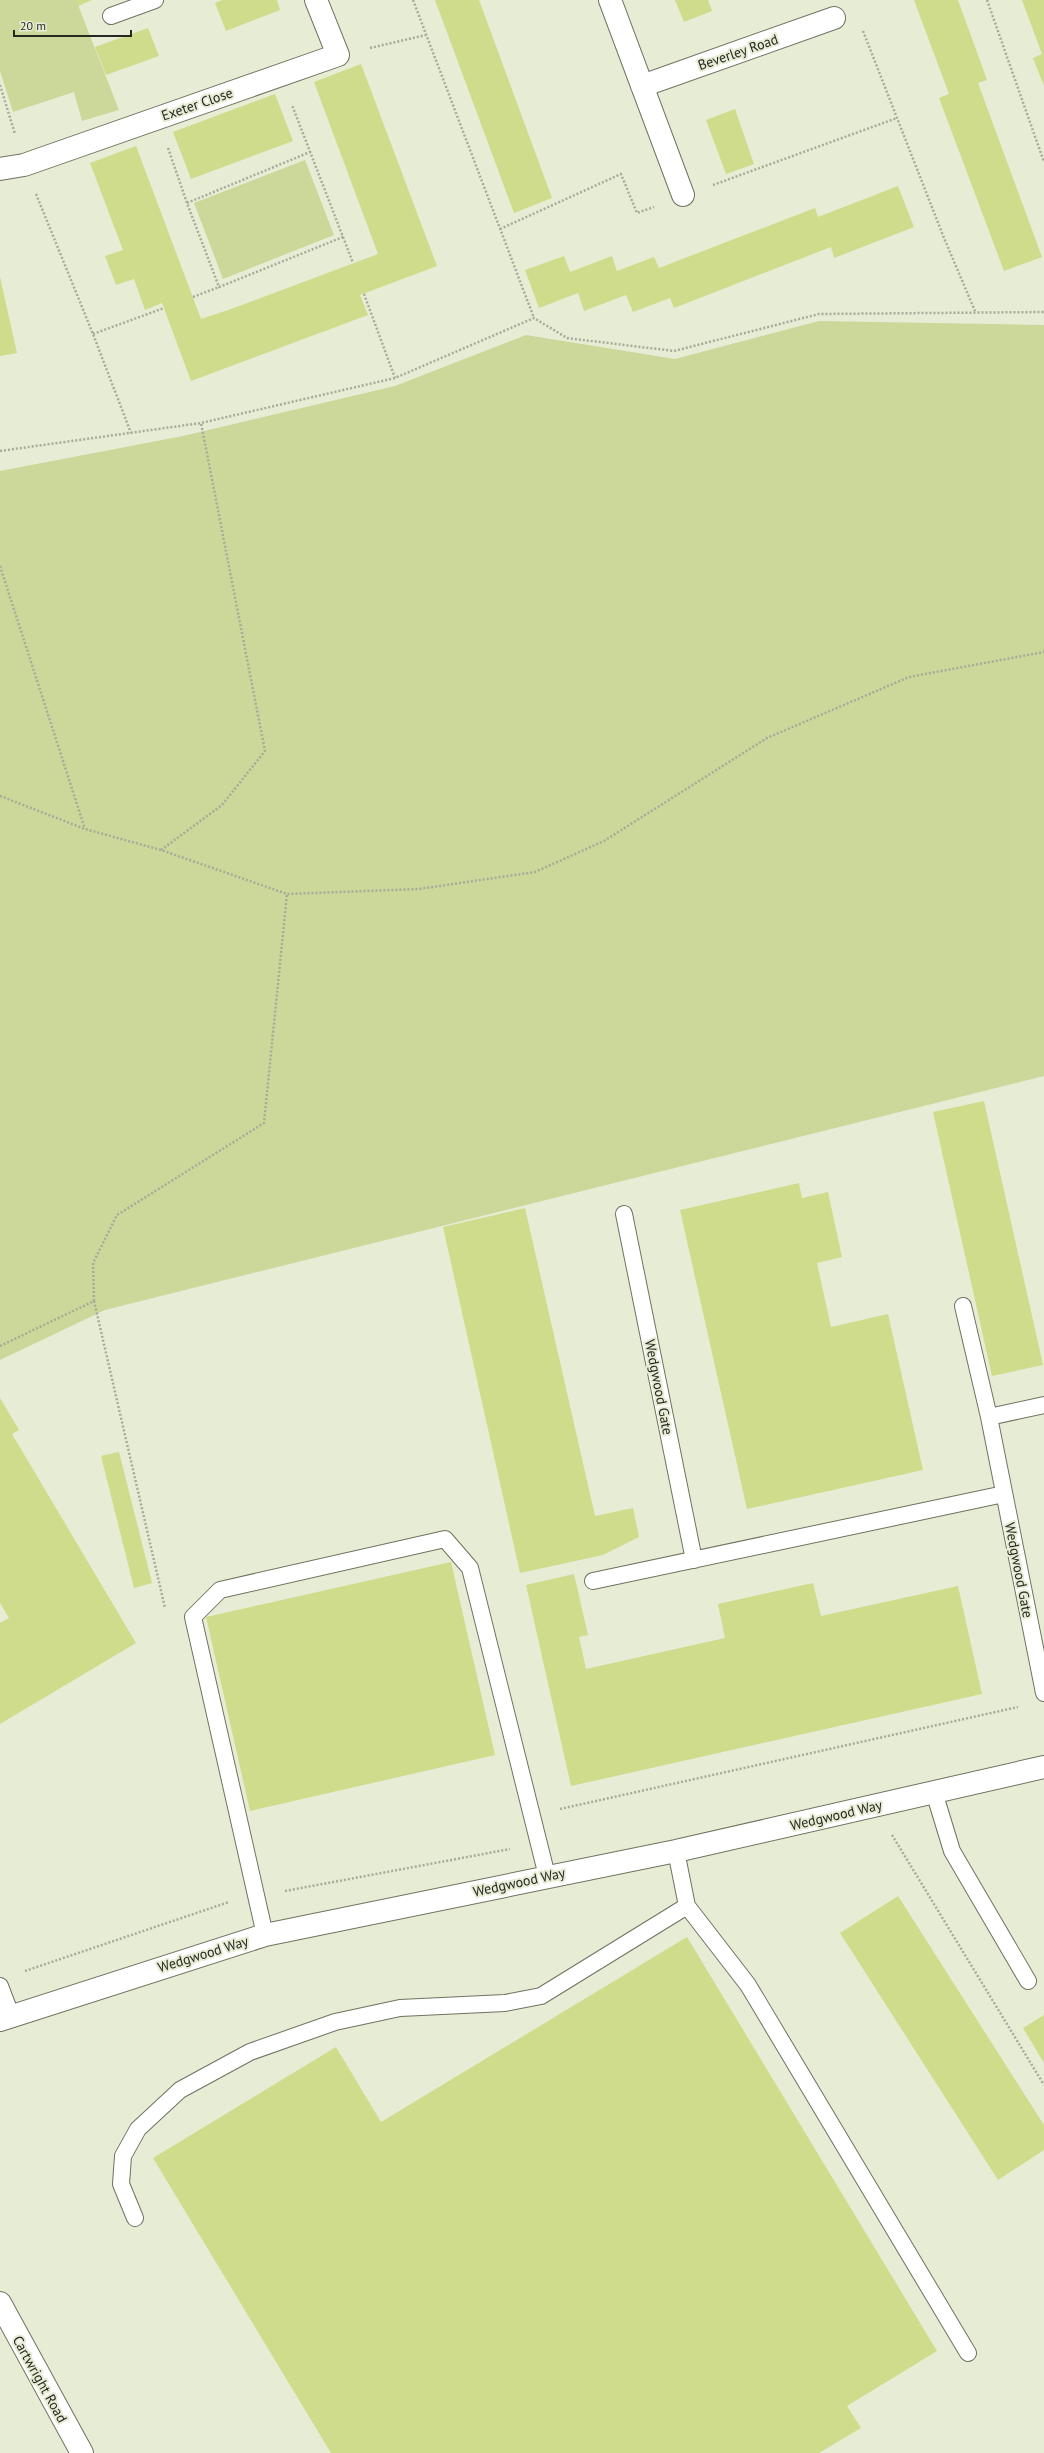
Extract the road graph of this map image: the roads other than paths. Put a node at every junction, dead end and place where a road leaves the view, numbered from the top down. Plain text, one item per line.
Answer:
1 (155, 0) edge
2 (316, 0) edge
3 (610, 0) edge
4 (111, 16) dead end
5 (834, 18) dead end
6 (642, 86) junction
7 (0, 169) edge
8 (683, 196) dead end
9 (624, 1214) dead end
10 (963, 1306) dead end
11 (1044, 1405) edge
12 (989, 1417) junction
13 (1004, 1494) junction
14 (694, 1560) junction
15 (593, 1581) dead end
16 (1044, 1693) edge
17 (1044, 1767) edge
18 (934, 1792) junction
19 (676, 1851) junction
20 (547, 1876) junction
21 (687, 1906) junction
22 (265, 1935) junction
23 (1028, 1981) dead end
24 (0, 1986) edge
25 (5, 2017) edge
26 (136, 2218) dead end
27 (0, 2303) edge
28 (968, 2353) dead end
29 (82, 2453) edge

1 - 4 lane
2 - 7 street, Exeter Close
3 - 6 street
5 - 6 street, Beverley Road
6 - 8 street
9 - 14 lane, Wedgwood Gate
10 - 12 lane, Wedgwood Gate
11 - 12 lane
12 - 13 lane, Wedgwood Gate
13 - 14 lane
13 - 16 lane, Wedgwood Gate
14 - 15 lane
17 - 18 street, Wedgwood Way
18 - 19 street, Wedgwood Way
18 - 23 lane
19 - 20 street, Wedgwood Way
19 - 21 lane
20 - 22 street, Wedgwood Way
20 - 22 lane
21 - 26 lane
21 - 28 lane
22 - 25 street, Wedgwood Way
24 - 25 lane
27 - 29 street, Cartwright Road

